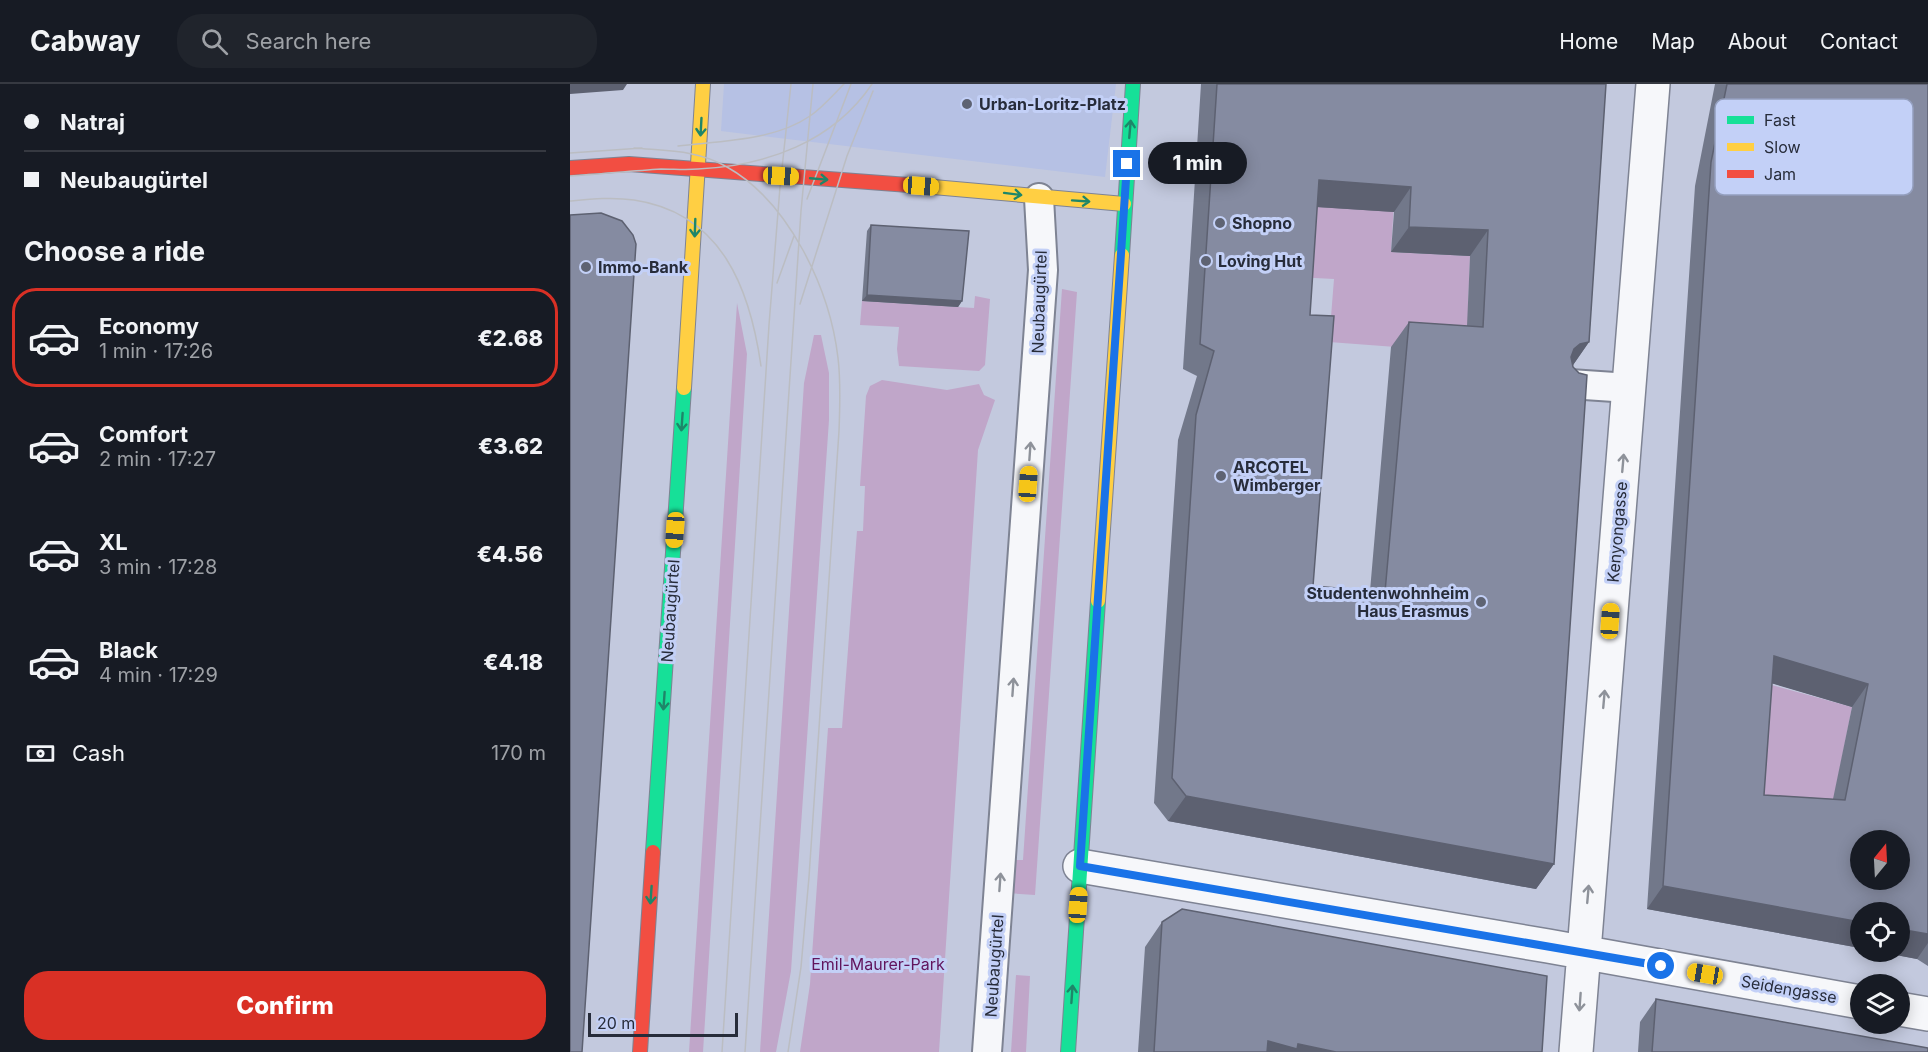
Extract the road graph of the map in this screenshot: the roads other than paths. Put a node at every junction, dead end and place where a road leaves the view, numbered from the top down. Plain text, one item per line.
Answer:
1 (703, 84) edge
2 (1133, 84) edge
3 (1653, 84) edge
4 (570, 168) edge
5 (698, 169) junction
6 (1039, 198) junction
7 (1124, 204) junction
8 (1570, 384) edge
9 (1629, 388) junction
10 (1080, 866) junction
11 (1584, 952) junction
12 (1850, 1000) edge
13 (1910, 1011) edge
14 (1928, 1014) edge
15 (640, 1052) edge
16 (987, 1052) edge
17 (1068, 1052) edge
18 (1576, 1052) edge

1 -> 5 main road, Neubaugürtel
7 -> 2 main road
3 - 9 street, Kenyongasse
4 - 5 main road
5 -> 6 main road
5 -> 15 main road, Neubaugürtel
6 -> 7 main road
16 -> 6 lane, Neubaugürtel
7 - 10 main road
8 - 9 lane
11 -> 9 street, Kenyongasse
10 - 11 street, Seidengasse
17 -> 10 main road
11 - 12 street, Seidengasse
11 -> 18 street, Kenyongasse
13 - 14 street

